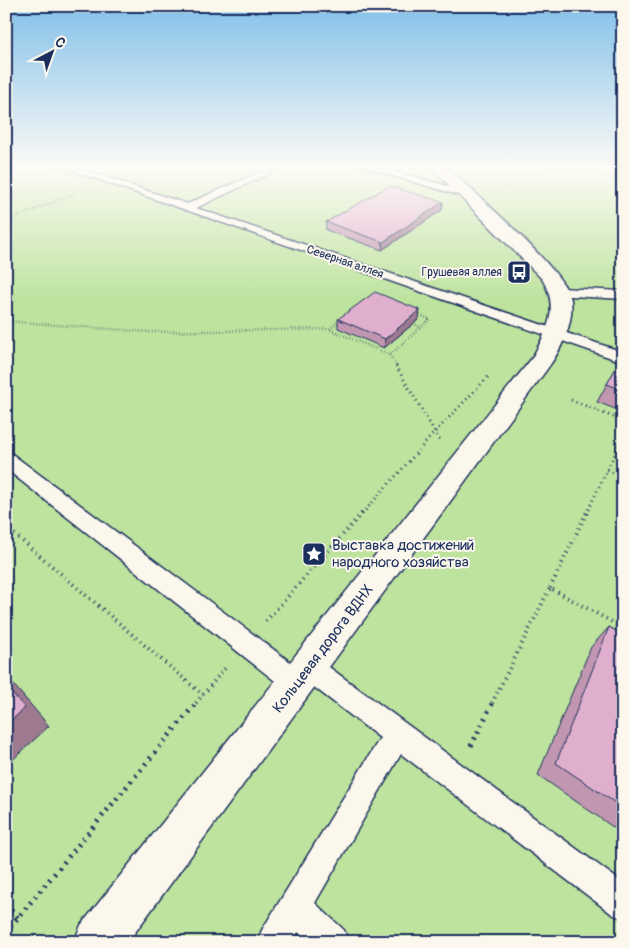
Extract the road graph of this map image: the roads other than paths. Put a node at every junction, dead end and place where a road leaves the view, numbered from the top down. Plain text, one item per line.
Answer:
1 (197, 211) edge
2 (485, 211) edge
3 (559, 292) junction
4 (623, 295) edge
5 (556, 333) junction
6 (623, 356) edge
7 (6, 459) edge
8 (303, 675) junction
9 (397, 735) junction
10 (623, 903) edge
11 (296, 906) junction
12 (98, 942) edge
13 (274, 942) edge
14 (332, 942) edge

1 - 5 lane, Северная аллея
2 - 3 street
3 - 4 lane
3 - 5 street, Кольцевая дорога ВДНХ
5 - 6 lane, Северная аллея
5 - 8 street, Кольцевая дорога ВДНХ
7 - 8 lane
8 - 9 lane
8 - 12 street, Кольцевая дорога ВДНХ
9 - 10 lane
9 - 11 lane
11 - 13 lane
11 - 14 lane

